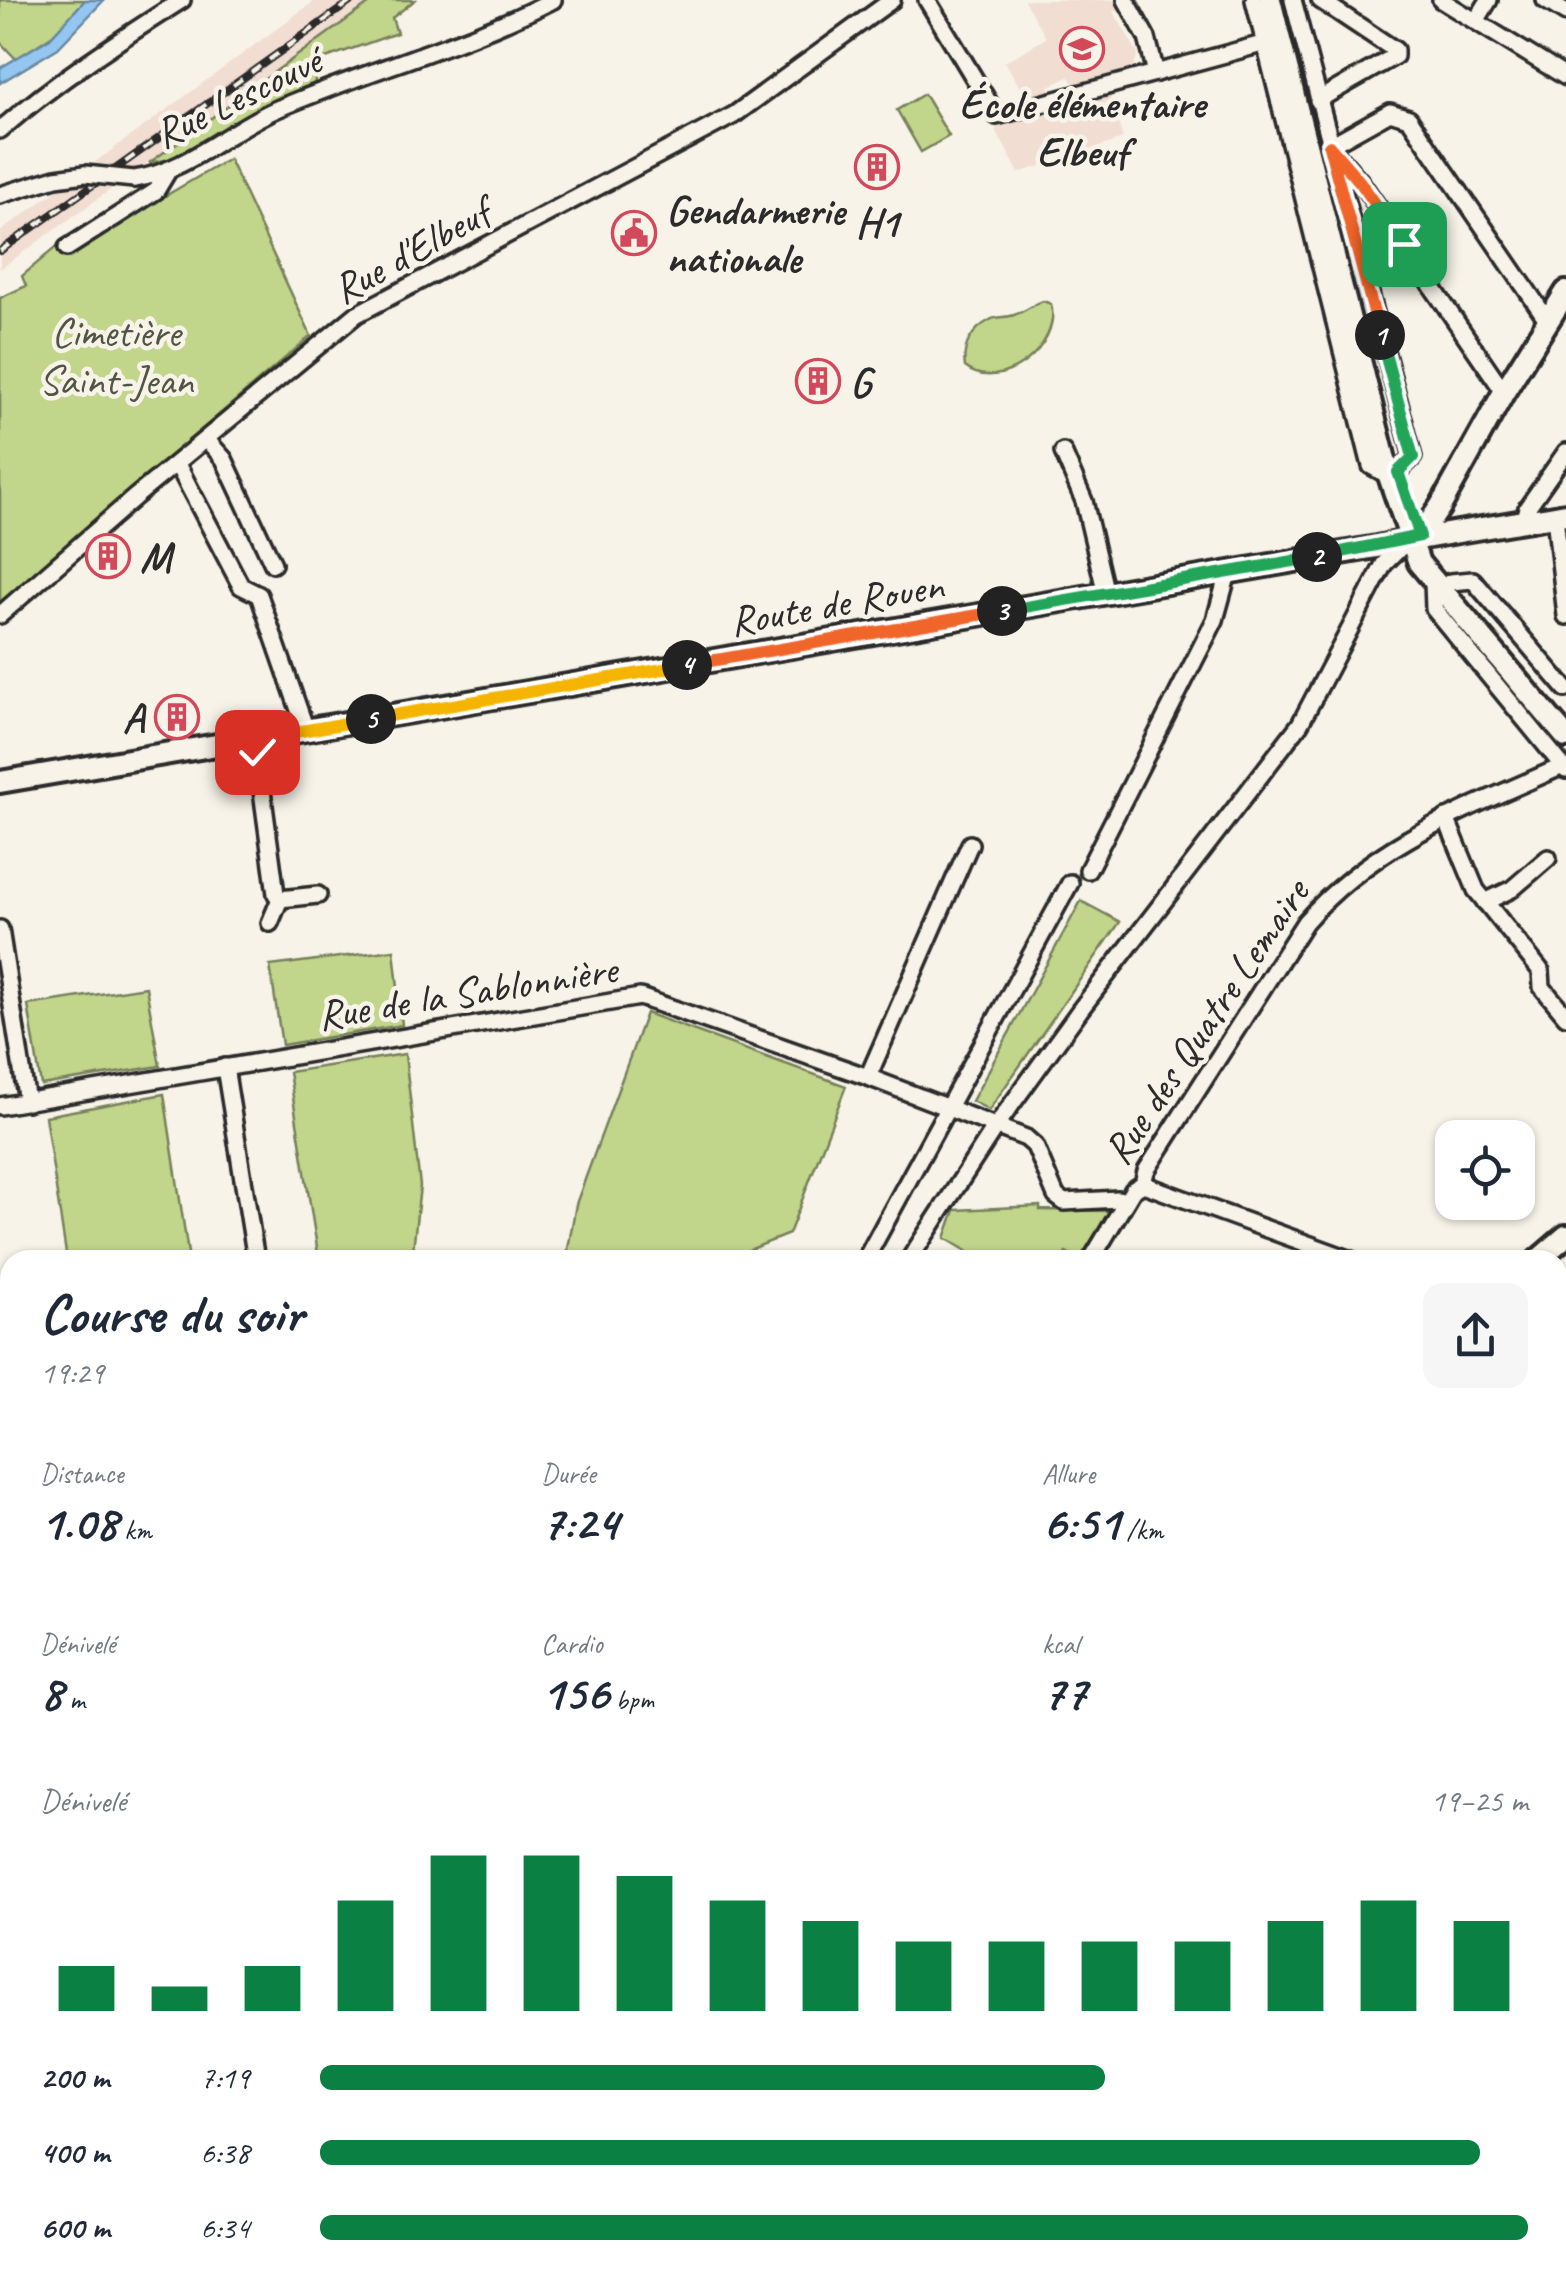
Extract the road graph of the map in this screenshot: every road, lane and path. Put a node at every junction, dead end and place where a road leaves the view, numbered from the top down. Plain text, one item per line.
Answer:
1 (182, 0) edge
2 (554, 0) edge
3 (892, 0) edge
4 (926, 0) edge
5 (1126, 0) edge
6 (1254, 0) edge
7 (1270, 0) edge
8 (1278, 0) edge
9 (1293, 0) edge
10 (1320, 0) edge
11 (1440, 0) edge
12 (1489, 0) edge
13 (1545, 0) edge
14 (1566, 12) edge
15 (1476, 22) junction
16 (1266, 42) junction
17 (1156, 73) junction
18 (1566, 77) edge
19 (1318, 100) junction
20 (0, 130) edge
21 (1329, 146) junction
22 (168, 171) junction
23 (0, 195) edge
24 (67, 248) dead end
25 (1566, 292) edge
26 (1548, 321) junction
27 (1504, 392) junction
28 (206, 439) junction
29 (1063, 452) dead end
30 (1566, 452) edge
31 (177, 464) junction
32 (1394, 474) junction
33 (1561, 515) edge
34 (1524, 522) junction
35 (1415, 538) junction
36 (273, 564) dead end
37 (1228, 573) junction
38 (1441, 582) junction
39 (1106, 594) junction
40 (0, 615) edge
41 (1566, 616) edge
42 (1566, 689) edge
43 (1566, 722) edge
44 (306, 730) junction
45 (1566, 737) edge
46 (255, 739) junction
47 (1564, 768) edge
48 (0, 782) edge
49 (1446, 818) junction
50 (970, 844) dead end
51 (1548, 858) dead end
52 (1088, 870) dead end
53 (1070, 882) dead end
54 (318, 895) dead end
55 (280, 899) junction
56 (1485, 902) junction
57 (270, 923) dead end
58 (0, 929) edge
59 (1566, 1016) edge
60 (225, 1067) junction
61 (868, 1077) junction
62 (28, 1102) junction
63 (0, 1106) edge
64 (947, 1106) junction
65 (996, 1126) junction
66 (1143, 1184) junction
67 (1126, 1201) junction
68 (254, 1250) edge
69 (869, 1250) edge
70 (915, 1250) edge
71 (1097, 1250) edge
72 (1324, 1250) edge

1 - 20 street
2 - 22 street, Rue Lescouvé
3 - 28 street, Rue d'Elbeuf
4 - 17 street
5 - 17 street
6 - 16 street
7 - 32 main road
8 - 32 main road
9 - 19 street
10 - 19 street
11 - 15 street
12 - 15 street
13 - 14 street
15 - 18 street
16 - 17 street
16 - 32 street
19 - 21 street
21 - 26 street
21 - 27 street
21 - 32 street
22 - 23 street, Rue Lescouvé, bridge
22 - 24 street
25 - 26 main road
26 - 27 main road
27 - 35 main road
28 - 31 street, Rue d'Elbeuf
28 - 36 street
29 - 39 street
30 - 34 street
31 - 40 street, Rue d'Elbeuf
31 - 44 street
32 - 35 main road
33 - 34 main road, Route de Rouen
33 - 41 street
34 - 35 main road, Route de Rouen
35 - 37 main road, Route de Rouen
35 - 38 main road
35 - 65 street
37 - 39 main road, Route de Rouen
37 - 52 street
38 - 42 street
38 - 43 main road
38 - 45 main road
38 - 47 street
39 - 44 main road, Route de Rouen
44 - 46 main road, Route de Rouen
46 - 48 main road, Route de Rouen
46 - 55 street
47 - 49 street, Rue des Quatre Lemaire
49 - 56 street
49 - 66 street, Rue des Quatre Lemaire
50 - 61 street
51 - 56 street
53 - 64 street
54 - 55 street
55 - 57 street
56 - 59 street
58 - 62 street
60 - 61 street, Rue de la Sablonnière
60 - 62 street, Rue de la Sablonnière
60 - 68 street
61 - 64 street, Rue de la Sablonnière
62 - 63 street, Rue de la Sablonnière
64 - 65 street, Rue de la Sablonnière
64 - 69 street
65 - 67 street, Rue de la Sablonnière
65 - 70 street
66 - 67 street, Rue des Quatre Lemaire
66 - 72 street
67 - 71 street, Rue des Quatre Lemaire

